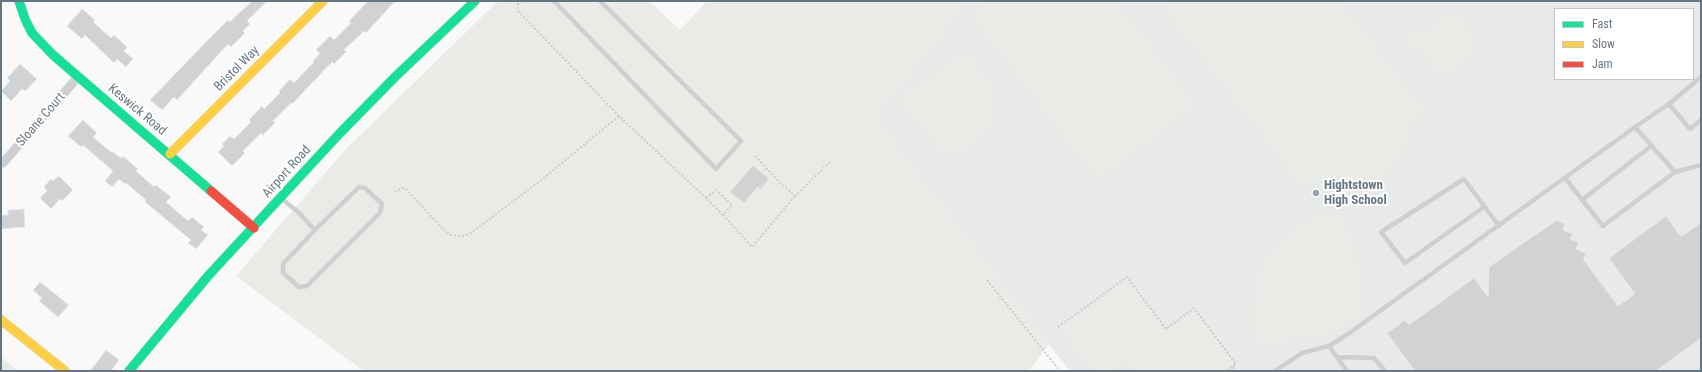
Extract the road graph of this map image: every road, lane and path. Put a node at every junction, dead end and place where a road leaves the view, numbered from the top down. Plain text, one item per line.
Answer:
1 (19, 1) edge
2 (323, 1) edge
3 (475, 1) edge
4 (522, 1) edge
5 (554, 1) edge
6 (600, 1) edge
7 (78, 77) junction
8 (1701, 77) edge
9 (1669, 104) junction
10 (619, 116) junction
11 (1701, 120) edge
12 (1635, 127) junction
13 (1651, 146) junction
14 (170, 154) junction
15 (755, 156) dead end
16 (830, 162) dead end
17 (3, 163) dead end
18 (1701, 164) edge
19 (1675, 172) junction
20 (1565, 178) junction
21 (395, 192) dead end
22 (795, 196) junction
23 (281, 198) junction
24 (706, 198) junction
25 (1582, 200) junction
26 (1484, 206) junction
27 (723, 215) junction
28 (1499, 226) junction
29 (254, 228) junction
30 (315, 230) junction
31 (987, 280) dead end
32 (1, 320) edge
33 (1058, 327) dead end
34 (1329, 346) junction
35 (1337, 358) junction
36 (1233, 367) junction
37 (64, 371) edge
38 (129, 371) edge
39 (1060, 371) edge
40 (1227, 371) edge
41 (1235, 371) edge
42 (1275, 371) edge
43 (1347, 371) edge
44 (1385, 371) edge

1 - 7 street, Keswick Road
2 - 14 street, Bristol Way
3 - 23 street, Airport Road
4 - 10 path
5 - 6 lane
7 - 14 street, Keswick Road
7 - 17 street, Sloane Court
8 - 9 lane
9 - 11 lane
9 - 12 lane
10 - 21 path
10 - 24 path
12 - 13 lane
12 - 20 lane
13 - 19 lane
13 - 25 lane
14 - 29 street, Keswick Road
15 - 22 path
16 - 22 path
18 - 19 lane
19 - 25 lane
20 - 25 lane
20 - 28 lane
22 - 27 path
23 - 29 street, Airport Road
23 - 30 lane
24 - 27 path
24 - 27 path
26 - 26 lane
26 - 28 lane
28 - 34 lane
29 - 38 street, Airport Road
30 - 30 lane
31 - 39 path
32 - 37 street
33 - 36 path
34 - 35 lane
34 - 42 lane
35 - 43 lane
35 - 44 lane
36 - 40 path
36 - 41 path

